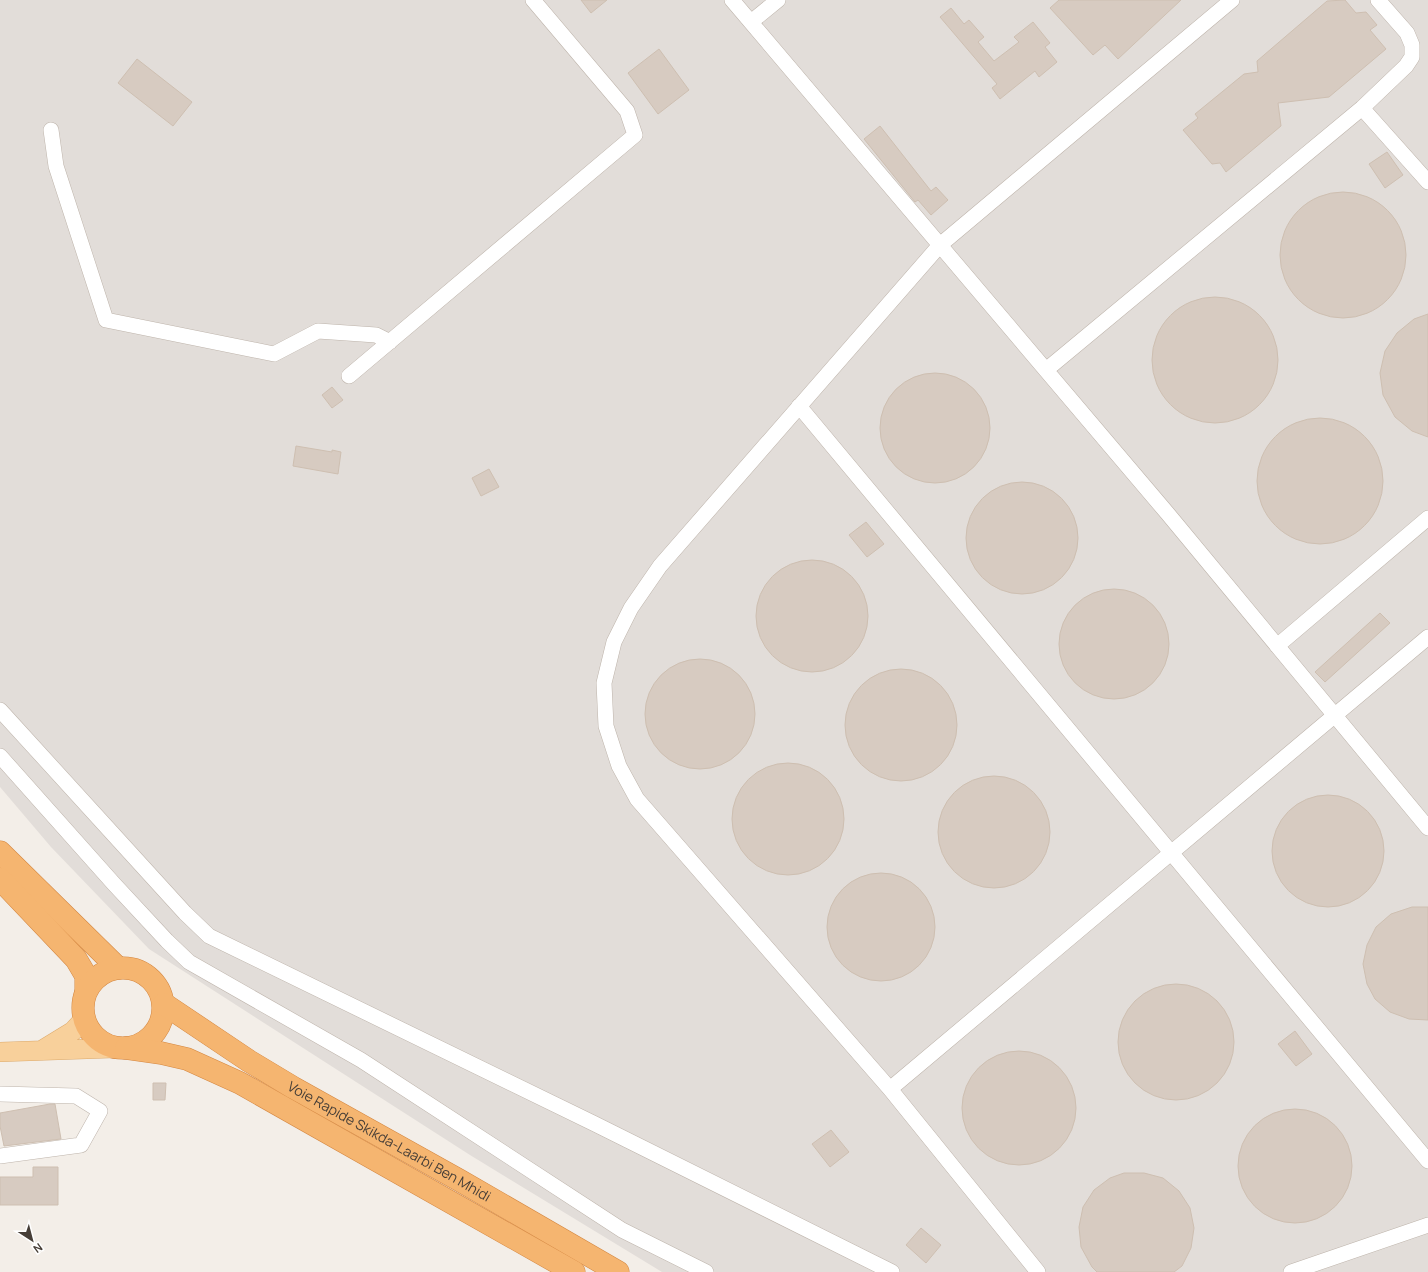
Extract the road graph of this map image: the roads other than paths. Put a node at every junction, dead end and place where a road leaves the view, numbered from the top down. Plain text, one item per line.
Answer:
1 (533, 0) edge
2 (732, 0) edge
3 (778, 0) edge
4 (1232, 0) edge
5 (1378, 0) edge
6 (752, 22) junction
7 (1362, 108) junction
8 (51, 130) dead end
9 (1428, 182) edge
10 (940, 245) junction
11 (390, 342) junction
12 (1046, 370) junction
13 (349, 376) dead end
14 (799, 406) junction
15 (1428, 518) edge
16 (1428, 637) edge
17 (1277, 646) junction
18 (0, 710) edge
19 (1335, 715) junction
20 (0, 756) edge
21 (1428, 828) edge
22 (0, 852) edge
23 (1171, 853) junction
24 (0, 879) edge
25 (118, 968) junction
26 (86, 991) junction
27 (164, 1004) junction
28 (84, 1019) junction
29 (121, 1048) junction
30 (41, 1050) junction
31 (0, 1052) edge
32 (890, 1089) junction
33 (0, 1094) edge
34 (0, 1156) edge
35 (1428, 1162) edge
36 (1428, 1225) edge
37 (574, 1272) edge
38 (618, 1272) edge
39 (706, 1272) edge
40 (892, 1272) edge
41 (1038, 1272) edge
42 (1291, 1272) edge

1 - 11 street
2 - 6 street
3 - 6 street
4 - 10 street
5 - 7 street
6 - 10 street
7 - 9 street
7 - 12 street
8 - 11 street
10 - 12 street
10 - 14 street
11 - 13 street
12 - 17 street
14 - 23 street
14 - 32 street
15 - 17 street
16 - 19 street
17 - 19 street
18 - 40 street
19 - 21 street
19 - 23 street
20 - 39 street
22 - 25 highway
23 - 32 street
23 - 35 street
24 - 26 highway
25 - 26 highway
25 - 27 highway
26 - 28 highway
27 - 29 highway
27 - 38 highway, Voie Rapide Skikda-Laarbi Ben Mhidi
28 - 29 highway
28 - 30 main road
29 - 30 main road
29 - 37 highway, Voie Rapide Skikda-Laarbi Ben Mhidi
30 - 31 main road
32 - 41 street
33 - 34 street
36 - 42 street

